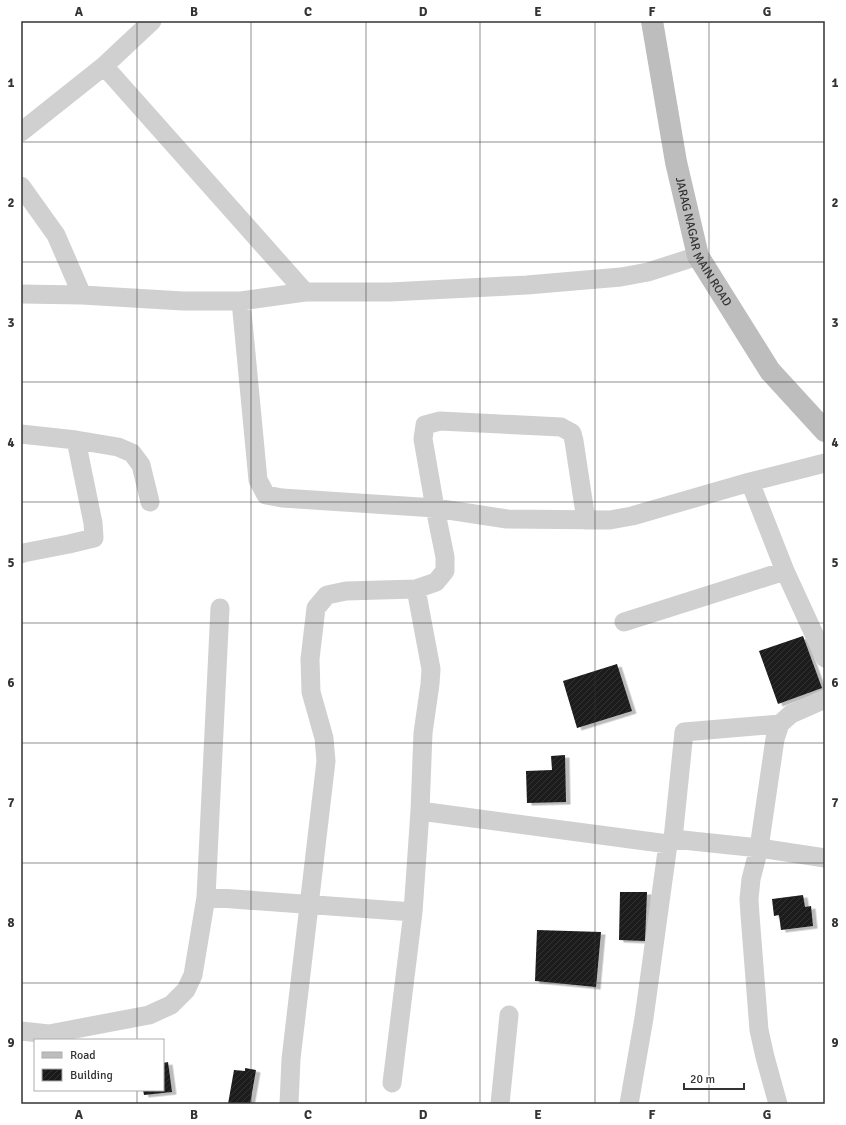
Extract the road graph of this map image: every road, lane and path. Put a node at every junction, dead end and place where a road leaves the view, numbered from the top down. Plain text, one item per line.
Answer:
1 (152, 21) edge
2 (652, 21) edge
3 (104, 66) junction
4 (21, 132) edge
5 (21, 186) edge
6 (698, 256) junction
7 (305, 292) junction
8 (21, 294) edge
9 (82, 295) junction
10 (241, 301) junction
11 (825, 431) edge
12 (21, 434) edge
13 (76, 440) junction
14 (825, 463) edge
15 (750, 482) junction
16 (150, 502) dead end
17 (435, 508) junction
18 (586, 520) junction
19 (21, 554) edge
20 (785, 571) junction
21 (416, 589) junction
22 (220, 608) dead end
23 (624, 622) dead end
24 (825, 658) edge
25 (825, 699) edge
26 (780, 724) junction
27 (420, 811) junction
28 (670, 841) junction
29 (759, 848) junction
30 (825, 858) edge
31 (206, 896) junction
32 (310, 905) junction
33 (413, 912) junction
34 (509, 1015) dead end
35 (21, 1031) edge
36 (392, 1083) dead end
37 (289, 1104) edge
38 (500, 1104) edge
39 (629, 1104) edge
40 (778, 1104) edge

1 - 3 street
2 - 6 street, JARAG NAGAR MAIN ROAD
3 - 4 street
3 - 7 street
5 - 9 street
6 - 7 street
6 - 11 street, JARAG NAGAR MAIN ROAD
7 - 10 street
8 - 9 street
9 - 10 street
10 - 17 street
12 - 13 street
13 - 16 street
13 - 19 street
14 - 15 street
15 - 18 street
15 - 20 street
17 - 18 street
17 - 18 street
17 - 21 street
20 - 23 street
20 - 24 street
21 - 27 street
21 - 32 street
22 - 31 street
25 - 26 street
26 - 28 street
26 - 29 street
27 - 28 street
27 - 33 street
28 - 29 street
28 - 39 street
29 - 30 street
29 - 40 street
31 - 32 street
31 - 35 street
32 - 33 street
32 - 37 street
33 - 36 street
34 - 38 street

